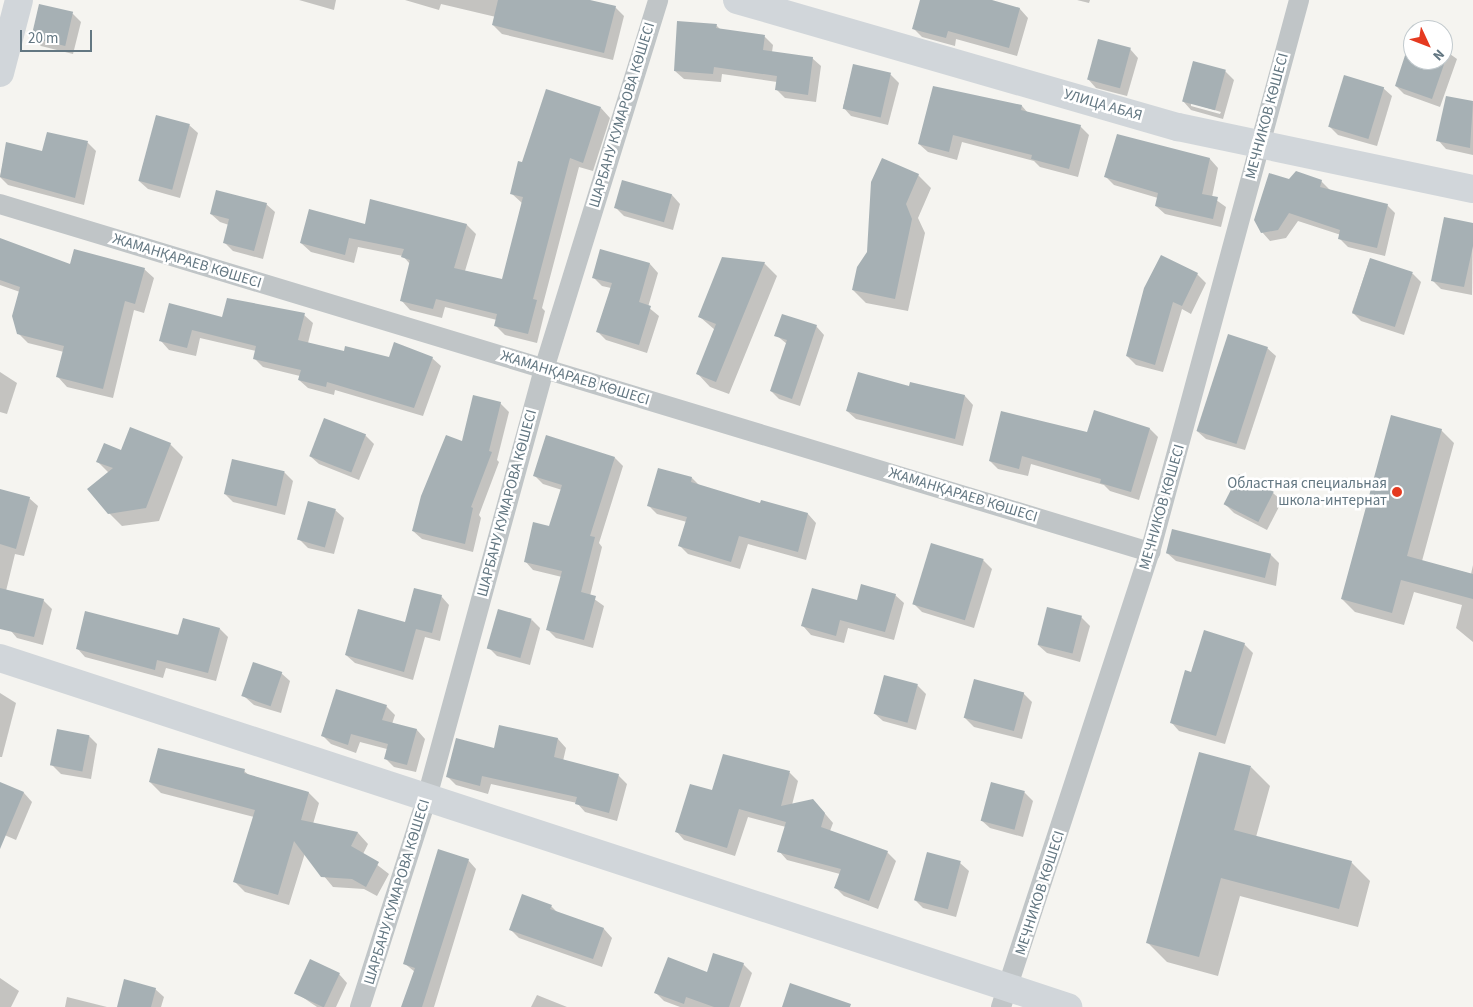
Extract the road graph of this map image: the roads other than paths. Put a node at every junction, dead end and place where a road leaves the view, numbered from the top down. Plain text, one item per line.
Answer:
1 (19, 0) edge
2 (658, 0) edge
3 (737, 0) edge
4 (1299, 0) edge
5 (0, 73) edge
6 (1258, 145) junction
7 (1473, 189) edge
8 (0, 204) edge
9 (544, 369) junction
10 (1150, 552) junction
11 (0, 658) edge
12 (427, 797) junction
13 (1005, 997) edge
14 (360, 1007) edge
15 (1068, 1007) edge

1 - 5 main road
2 - 9 street, ШАРБАНУ КУМАРОВА КӨШЕСІ
3 - 6 main road, УЛИЦА АБАЯ
4 - 6 street, МЕЧНИКОВ КӨШЕСІ
6 - 7 main road, УЛИЦА АБАЯ
6 - 10 street, МЕЧНИКОВ КӨШЕСІ
8 - 9 street, ЖАМАНҚАРАЕВ КӨШЕСІ
9 - 10 street, ЖАМАНҚАРАЕВ КӨШЕСІ
9 - 12 street, ШАРБАНУ КУМАРОВА КӨШЕСІ
10 - 13 street, МЕЧНИКОВ КӨШЕСІ
11 - 12 main road
12 - 13 main road
12 - 14 street, ШАРБАНУ КУМАРОВА КӨШЕСІ
13 - 15 main road

